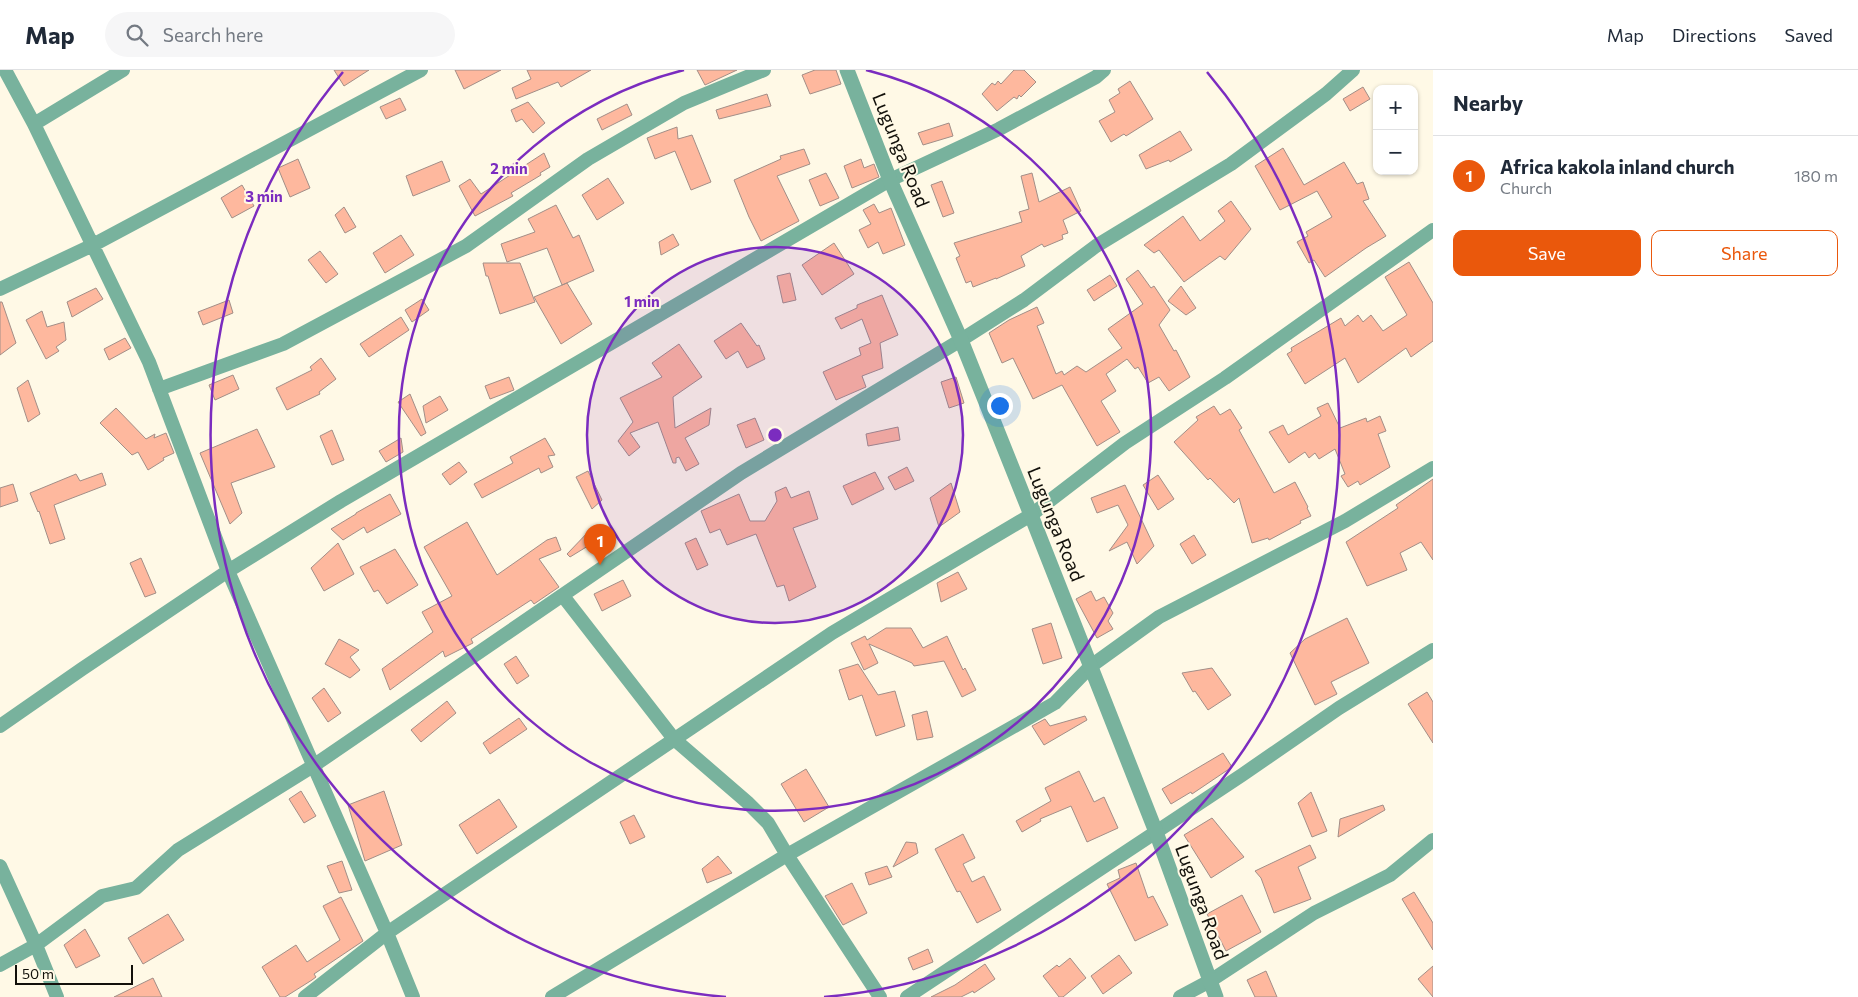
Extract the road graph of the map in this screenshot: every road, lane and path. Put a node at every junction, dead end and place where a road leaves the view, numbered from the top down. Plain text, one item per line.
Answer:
1 (5, 70) edge
2 (123, 70) edge
3 (421, 70) edge
4 (764, 70) edge
5 (847, 70) edge
6 (1104, 70) edge
7 (1353, 70) edge
8 (34, 124) junction
9 (890, 180) junction
10 (1433, 230) edge
11 (92, 245) junction
12 (0, 289) edge
13 (961, 340) junction
14 (160, 389) junction
15 (1433, 468) edge
16 (1031, 515) junction
17 (228, 571) junction
18 (563, 596) junction
19 (1433, 650) edge
20 (1091, 666) junction
21 (0, 726) edge
22 (674, 739) junction
23 (312, 766) junction
24 (1156, 832) junction
25 (1433, 840) edge
26 (787, 856) junction
27 (0, 866) edge
28 (387, 933) junction
29 (36, 945) junction
30 (0, 965) edge
31 (1210, 981) junction
32 (57, 997) edge
33 (305, 997) edge
34 (413, 997) edge
35 (552, 997) edge
36 (880, 997) edge
37 (906, 997) edge
38 (1180, 997) edge
39 (1216, 997) edge

1 - 8 street
2 - 8 street
3 - 11 street
4 - 14 street
5 - 9 street, Lugunga Road
6 - 9 street
7 - 13 street
8 - 11 street
9 - 13 street, Lugunga Road
9 - 17 street
10 - 16 street
11 - 12 street
11 - 14 street
13 - 16 street, Lugunga Road
13 - 18 street
14 - 17 street
15 - 20 street
16 - 20 street, Lugunga Road
16 - 22 street
17 - 21 street
17 - 23 street
18 - 22 street
18 - 23 street
19 - 24 street
20 - 24 street, Lugunga Road
20 - 26 street
22 - 26 street
22 - 28 street
23 - 28 street
23 - 29 street
24 - 31 street, Lugunga Road
24 - 37 street
25 - 31 street
26 - 35 street
26 - 36 street
27 - 29 street
28 - 33 street
28 - 34 street
29 - 30 street
29 - 32 street
31 - 38 street
31 - 39 street, Lugunga Road

